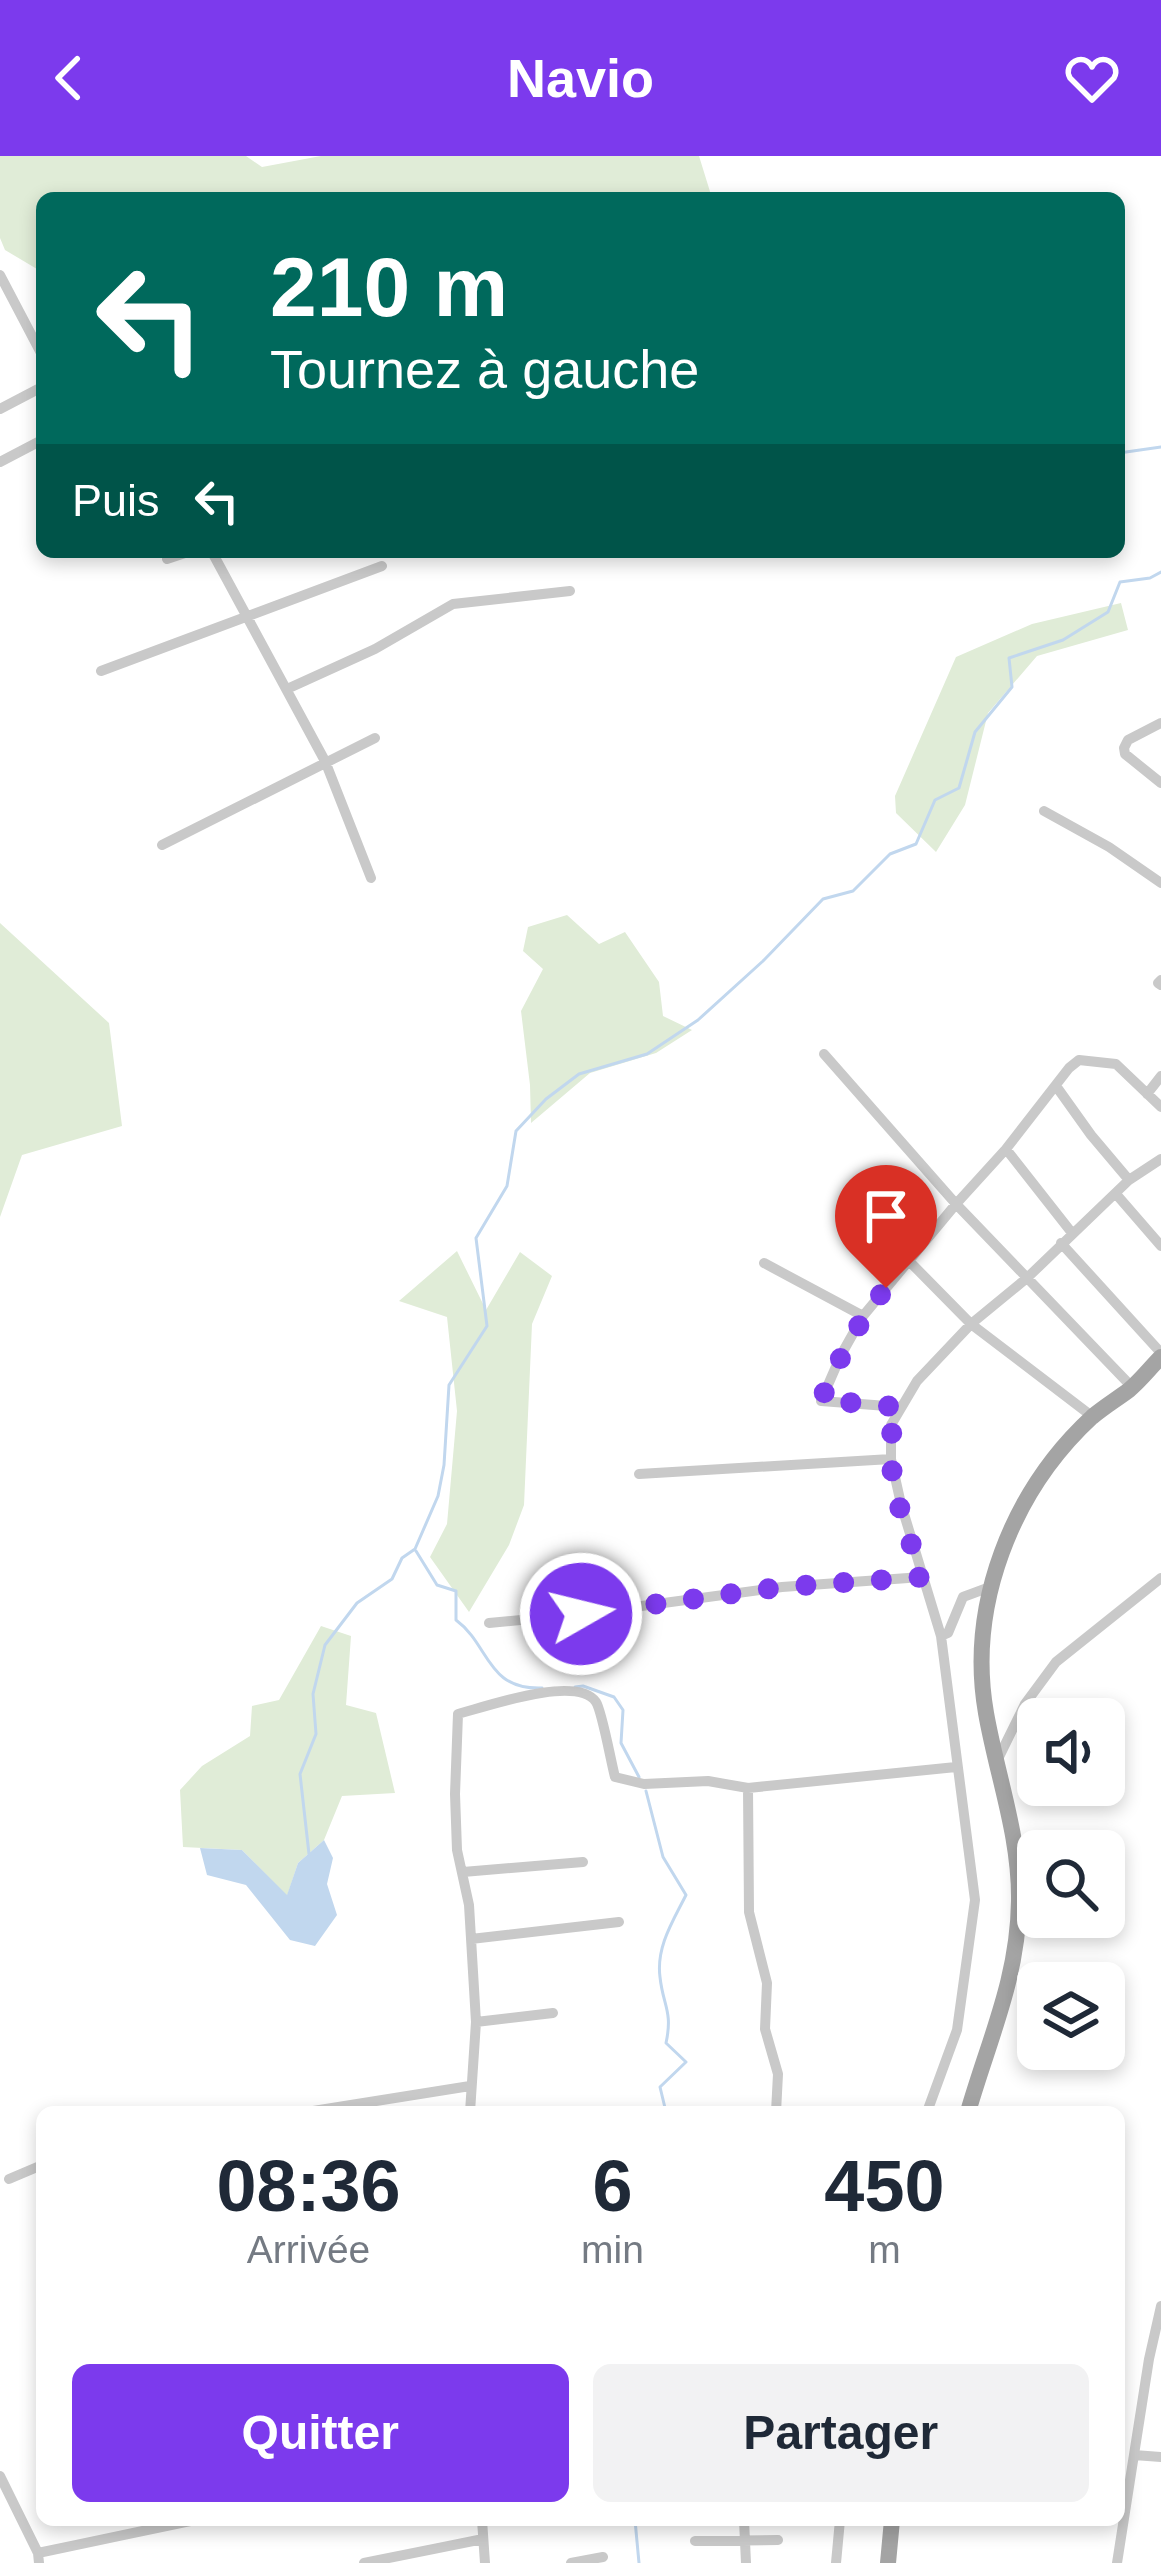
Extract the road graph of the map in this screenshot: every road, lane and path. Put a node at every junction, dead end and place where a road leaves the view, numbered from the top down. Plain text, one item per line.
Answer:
1 (0, 275) edge
2 (36, 344) edge
3 (36, 390) edge
4 (0, 409) edge
5 (0, 443) edge
6 (36, 443) edge
7 (3, 460) edge
8 (170, 558) edge
9 (215, 558) edge
10 (167, 559) dead end
11 (382, 566) dead end
12 (570, 591) dead end
13 (246, 615) junction
14 (101, 671) dead end
15 (286, 689) junction
16 (1161, 723) edge
17 (375, 738) dead end
18 (325, 761) junction
19 (1161, 784) edge
20 (1044, 811) dead end
21 (161, 845) dead end
22 (371, 878) dead end
23 (1161, 883) edge
24 (824, 1054) dead end
25 (1161, 1076) edge
26 (1057, 1086) junction
27 (1147, 1094) junction
28 (1161, 1107) edge
29 (1006, 1149) junction
30 (1161, 1159) edge
31 (1129, 1180) junction
32 (1116, 1194) junction
33 (956, 1204) junction
34 (1072, 1233) junction
35 (1061, 1243) junction
36 (1161, 1246) edge
37 (908, 1260) junction
38 (764, 1263) dead end
39 (1027, 1278) junction
40 (863, 1316) junction
41 (971, 1324) junction
42 (1161, 1355) edge
43 (1132, 1388) junction
44 (899, 1407) junction
45 (1093, 1417) junction
46 (891, 1459) junction
47 (639, 1474) dead end
48 (922, 1577) junction
49 (1161, 1578) edge
50 (990, 1587) junction
51 (489, 1623) dead end
52 (941, 1636) junction
53 (997, 1761) junction
54 (956, 1767) junction
55 (748, 1788) junction
56 (583, 1862) dead end
57 (463, 1872) junction
58 (619, 1922) dead end
59 (471, 1939) junction
60 (553, 2013) dead end
61 (476, 2022) junction
62 (470, 2086) junction
63 (345, 2106) edge
64 (470, 2106) edge
65 (776, 2106) edge
66 (928, 2106) edge
67 (970, 2106) edge
68 (36, 2168) edge
69 (9, 2179) dead end
70 (1161, 2306) edge
71 (1155, 2359) edge
72 (1134, 2456) junction
73 (1161, 2457) edge
74 (0, 2476) edge
75 (1125, 2513) edge
76 (170, 2526) edge
77 (482, 2526) edge
78 (744, 2526) edge
79 (839, 2526) edge
80 (891, 2526) edge
81 (1123, 2526) edge
82 (483, 2539) junction
83 (778, 2540) dead end
84 (695, 2541) dead end
85 (744, 2541) junction
86 (603, 2557) dead end
87 (38, 2558) edge
88 (364, 2563) edge
89 (485, 2563) edge
90 (571, 2563) edge
91 (746, 2563) edge
92 (836, 2563) edge
93 (888, 2563) edge
94 (1117, 2563) edge

1 - 2 street
3 - 4 street
5 - 7 street
6 - 7 street
8 - 10 street
9 - 13 street
11 - 13 street
12 - 15 street
13 - 14 street
13 - 15 street
15 - 18 street
16 - 19 street
17 - 18 street
18 - 21 street
18 - 22 street
20 - 23 street
24 - 33 street
25 - 27 street
26 - 27 street
26 - 29 street
26 - 31 street
27 - 28 street
29 - 33 street
29 - 34 street
30 - 31 street
31 - 32 street
32 - 34 street
32 - 36 street
33 - 37 street
33 - 39 street
34 - 35 street
35 - 39 street
35 - 42 street
37 - 40 street
37 - 41 street
38 - 40 street
39 - 41 street
39 - 43 street
40 - 44 street
41 - 44 street
41 - 45 street
42 - 43 main road
43 - 45 main road
44 - 46 street
45 - 50 main road
46 - 47 street
46 - 48 street
48 - 51 street
48 - 52 street
49 - 53 street
50 - 52 street
50 - 53 main road
52 - 54 street
53 - 67 main road
54 - 55 street
54 - 66 street
55 - 57 street
55 - 65 street
56 - 57 street
57 - 59 street
58 - 59 street
59 - 61 street
60 - 61 street
61 - 62 street
62 - 63 street
62 - 64 street
68 - 69 street
70 - 71 street
71 - 72 street
72 - 73 street
72 - 75 street
74 - 87 street
76 - 87 street
77 - 82 street
78 - 85 street
79 - 92 street
80 - 93 main road
81 - 94 street
82 - 88 street
82 - 89 street
83 - 85 street
84 - 85 street
85 - 91 street
86 - 90 street

